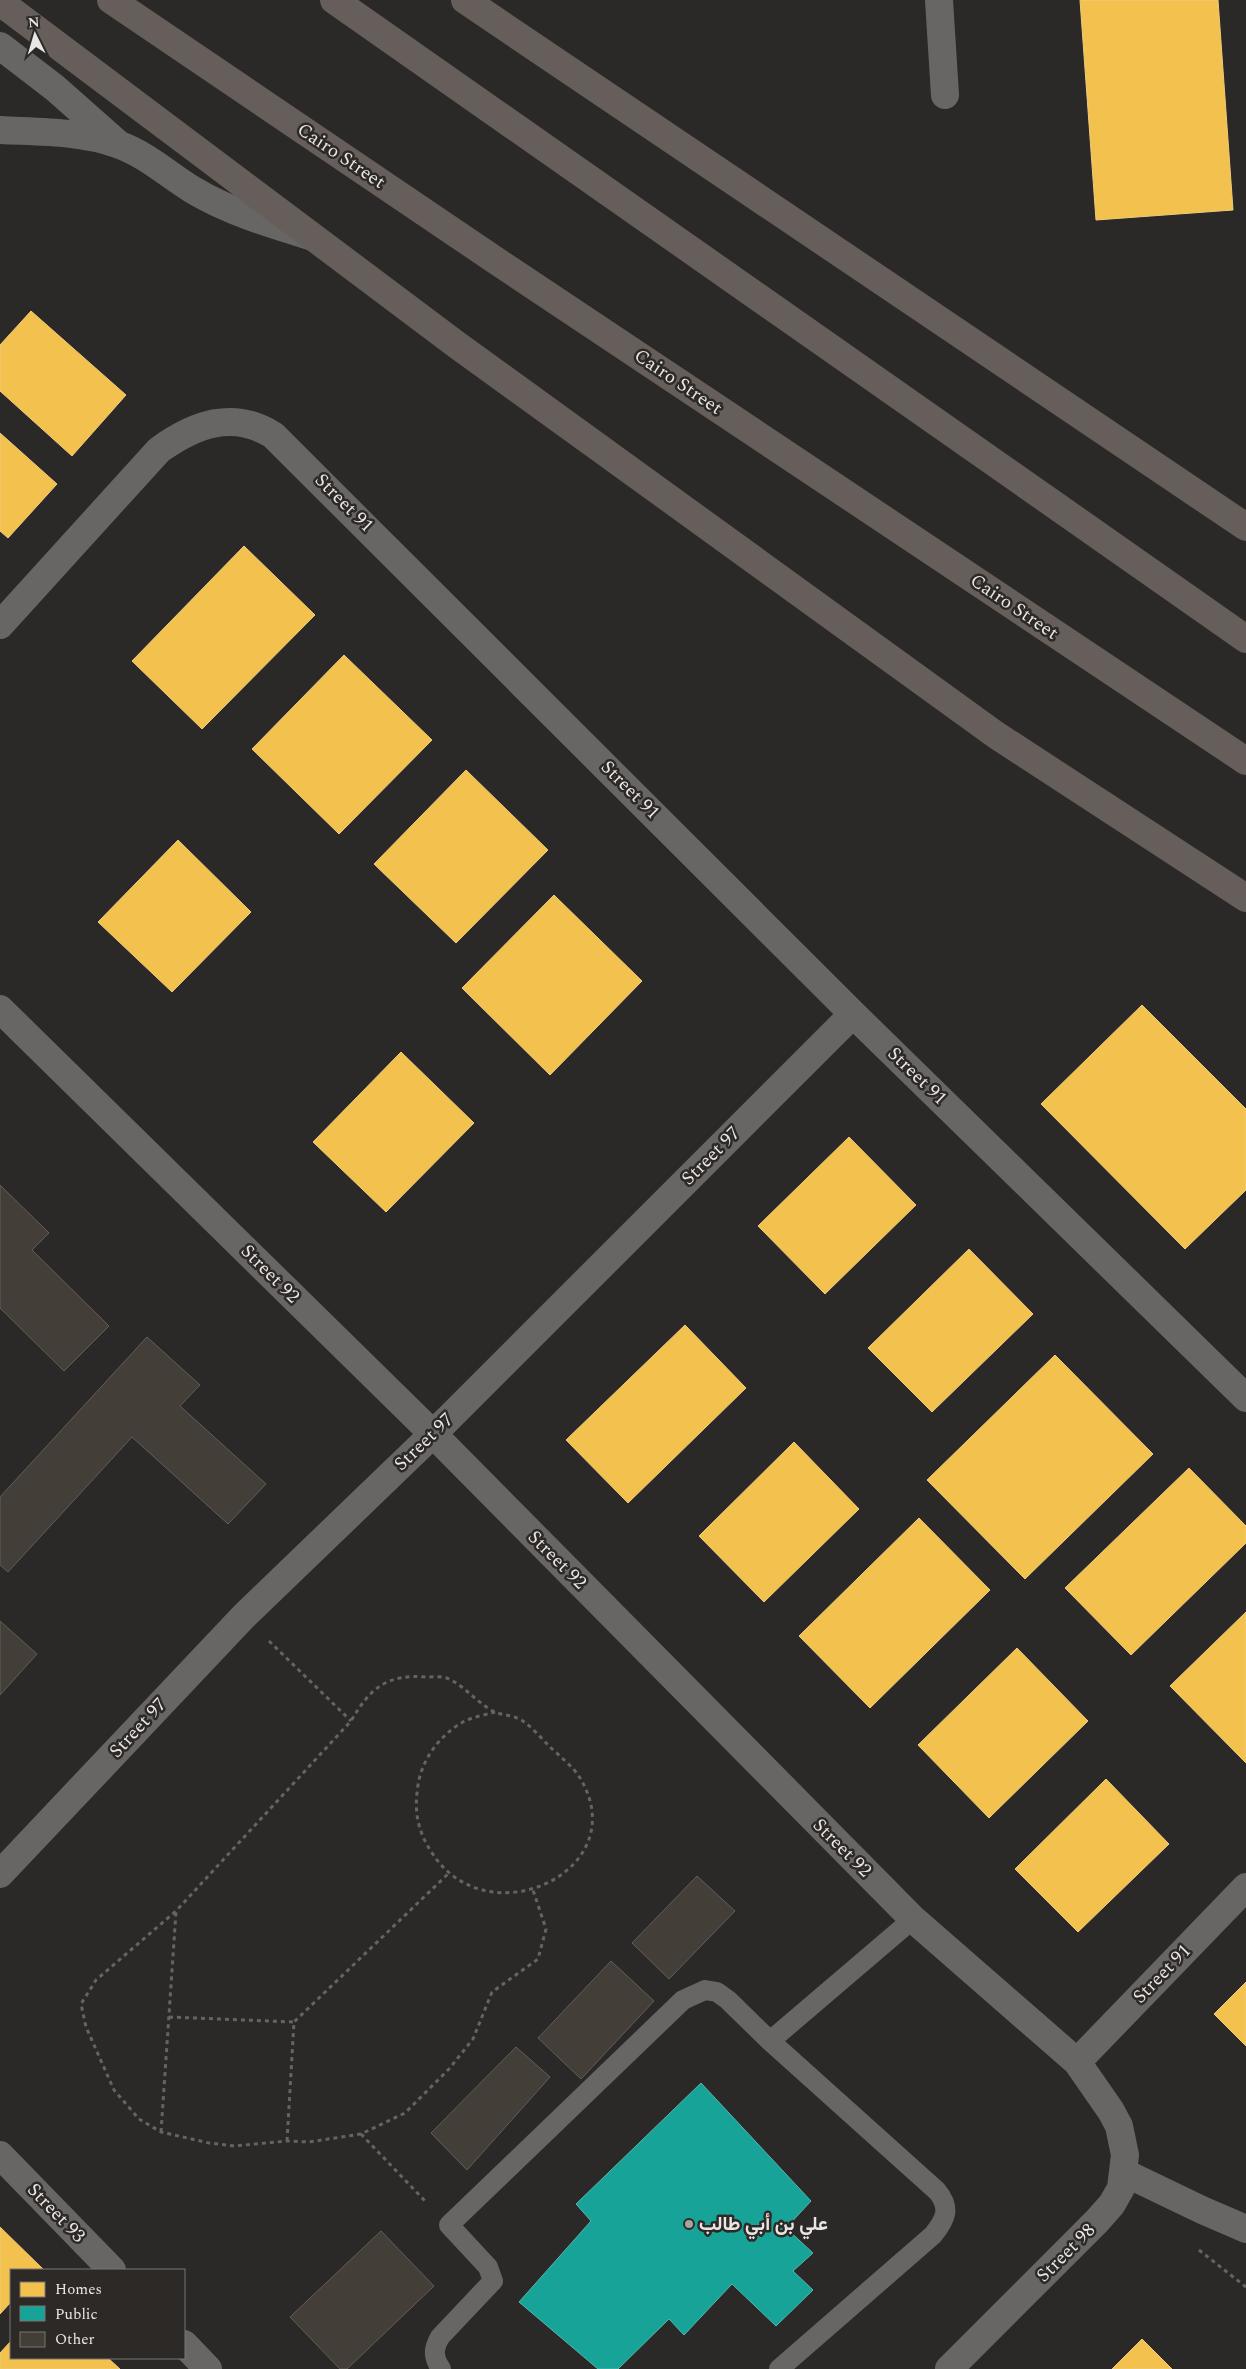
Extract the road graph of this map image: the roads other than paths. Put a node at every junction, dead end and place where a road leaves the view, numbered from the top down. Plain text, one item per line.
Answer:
1 (111, 0) edge
2 (334, 0) edge
3 (465, 0) edge
4 (938, 0) edge
5 (0, 2) edge
6 (0, 46) edge
7 (945, 96) dead end
8 (0, 130) edge
9 (119, 145) junction
10 (310, 236) junction
11 (1246, 526) edge
12 (0, 625) edge
13 (1246, 639) edge
14 (1246, 761) edge
15 (1246, 898) edge
16 (0, 1009) edge
17 (853, 1014) junction
18 (1246, 1398) edge
19 (433, 1434) junction
20 (0, 1874) edge
21 (1246, 1887) edge
22 (913, 1919) junction
23 (770, 2041) junction
24 (1077, 2062) junction
25 (1111, 2111) joint
26 (0, 2155) edge
27 (1123, 2172) junction
28 (1246, 2229) edge
29 (111, 2269) edge
30 (185, 2345) edge
31 (208, 2369) edge
32 (441, 2369) edge
33 (779, 2369) edge
34 (949, 2369) edge

1 - 14 main road, Cairo Street
2 - 13 main road
3 - 11 main road
4 - 7 street
5 - 10 main road
6 - 9 street
8 - 9 street
9 - 10 street
10 - 15 main road
12 - 17 street, Street 91
16 - 19 street, Street 92
17 - 18 street, Street 91
17 - 19 street, Street 97
19 - 20 street, Street 97
19 - 22 street, Street 92
21 - 24 street, Street 91
22 - 23 lane
22 - 24 street, Street 92
23 - 32 lane
23 - 33 lane
24 - 25 street, Street 92
25 - 27 street, Street 98
26 - 29 street, Street 93
27 - 28 street
27 - 34 street, Street 98
30 - 31 street

